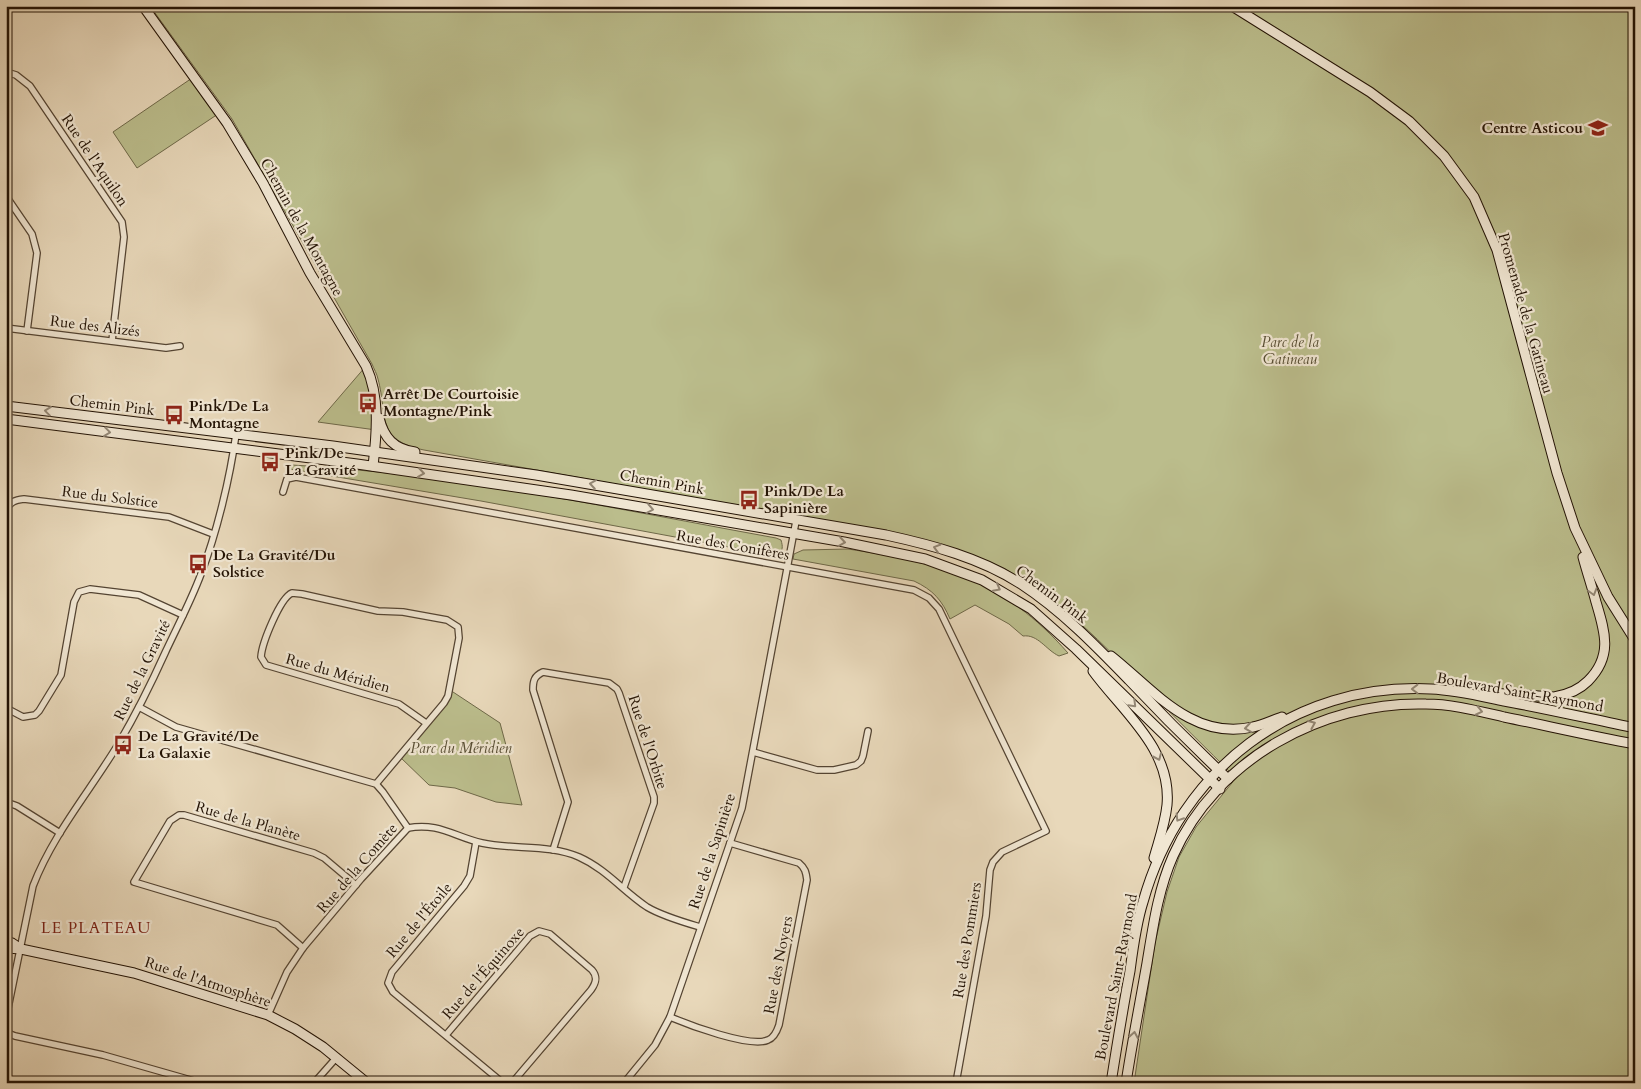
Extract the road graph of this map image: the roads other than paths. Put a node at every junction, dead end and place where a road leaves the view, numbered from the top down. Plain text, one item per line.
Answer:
1 (141, 6) edge
2 (1232, 6) edge
3 (6, 72) edge
4 (6, 196) edge
5 (6, 328) edge
6 (27, 331) junction
7 (112, 341) junction
8 (180, 346) dead end
9 (376, 405) junction
10 (6, 406) edge
11 (6, 419) edge
12 (236, 434) junction
13 (234, 448) junction
14 (374, 452) junction
15 (372, 466) junction
16 (536, 475) junction
17 (283, 492) dead end
18 (6, 512) edge
19 (796, 520) junction
20 (1575, 528) junction
21 (213, 534) junction
22 (794, 534) junction
23 (788, 568) junction
24 (183, 615) junction
25 (1083, 633) junction
26 (1635, 640) edge
27 (1076, 649) junction
28 (1433, 689) junction
29 (140, 707) junction
30 (6, 708) edge
31 (1311, 708) junction
32 (426, 724) junction
33 (1635, 728) edge
34 (868, 732) dead end
35 (1635, 744) edge
36 (753, 752) junction
37 (1218, 770) junction
38 (1209, 780) junction
39 (1228, 780) junction
40 (376, 784) junction
41 (1220, 789) junction
42 (6, 802) edge
43 (408, 828) junction
44 (1046, 831) joint
45 (60, 833) junction
46 (476, 842) junction
47 (730, 843) junction
48 (553, 850) junction
49 (356, 886) junction
50 (624, 887) junction
51 (1143, 902) junction
52 (700, 927) junction
53 (6, 942) edge
54 (6, 948) edge
55 (303, 948) junction
56 (21, 949) junction
57 (268, 1015) junction
58 (670, 1017) junction
59 (6, 1018) edge
60 (6, 1028) edge
61 (446, 1034) junction
62 (336, 1058) junction
63 (201, 1083) edge
64 (314, 1083) edge
65 (368, 1083) edge
66 (502, 1083) edge
67 (512, 1083) edge
68 (624, 1083) edge
69 (956, 1083) edge
70 (1110, 1083) edge
71 (1126, 1083) edge

1 - 9 main road, Chemin de la Montagne
2 - 20 main road, Promenade de la Gatineau
3 - 7 street, Rue de l'Aquilon
4 - 6 street
5 - 6 street, Rue des Alizés
6 - 7 street, Rue des Alizés
7 - 8 street, Rue des Alizés
9 - 14 main road, Chemin de la Montagne
9 - 16 main road
12 -> 10 main road, Chemin Pink
11 -> 13 main road, Chemin Pink
12 - 13 street, Rue de la Gravité
12 - 14 main road, Chemin Pink
13 - 15 main road, Chemin Pink
13 - 21 street, Rue de la Gravité
14 - 15 main road, Chemin de la Montagne
14 - 16 main road, Chemin Pink
15 -> 22 main road, Chemin Pink
19 -> 16 main road, Chemin Pink
17 - 23 street, Rue des Conifères
18 - 21 street, Rue du Solstice
19 - 22 street, Rue de la Sapinière
25 -> 19 main road, Chemin Pink
20 - 26 main road, Promenade de la Gatineau
20 -> 28 main road
21 - 24 street, Rue de la Gravité
22 - 23 street, Rue de la Sapinière
22 -> 27 main road, Chemin Pink
23 - 36 street, Rue de la Sapinière
23 - 44 street, Rue des Conifères
24 - 29 street, Rue de la Gravité
24 - 30 street
31 -> 25 main road
25 - 37 main road, Chemin Pink
27 -> 38 main road, Chemin Pink
27 -> 51 main road
28 -> 31 main road, Boulevard Saint-Raymond
28 - 33 main road, Boulevard Saint-Raymond
29 - 40 street
29 - 45 street, Rue de la Gravité
31 - 37 main road, Boulevard Saint-Raymond
32 - 32 street, Rue du Méridien
32 - 40 street, Rue du Méridien
34 - 36 street
39 -> 35 main road, Boulevard Saint-Raymond
36 - 47 street, Rue de la Sapinière
37 - 38 main road, Boulevard Saint-Raymond
37 - 39 main road, Chemin Pink
38 - 41 main road, Chemin Pink
38 -> 51 main road, Boulevard Saint-Raymond
39 - 41 main road, Boulevard Saint-Raymond
40 - 43 street
71 -> 41 main road, Boulevard Saint-Raymond
42 - 45 street
43 - 46 street, Rue de la Comète
43 - 49 street, Rue de la Comète
44 - 69 street, Rue des Pommiers
45 - 56 street, Rue de la Gravité
46 - 48 street, Rue de la Comète
46 - 61 street, Rue de l'Étoile
47 - 52 street, Rue de la Sapinière
47 - 58 street, Rue des Noyers
48 - 50 street, Rue de la Comète
48 - 50 street, Rue de l'Orbite
49 - 55 street, Rue de la Comète
49 - 55 street, Rue de la Planète
50 - 52 street, Rue de la Comète
51 - 70 main road, Boulevard Saint-Raymond
52 - 58 street, Rue de la Sapinière
53 - 56 main road, Rue de l'Atmosphère
54 - 56 main road, Rue de l'Atmosphère
55 - 57 street, Rue de la Comète
56 - 57 main road, Rue de l'Atmosphère
56 - 59 street, Rue de la Gravité
57 - 62 main road, Rue de l'Atmosphère
58 - 68 street, Rue de la Sapinière
60 - 63 street
61 - 66 street, Rue de l'Étoile
61 - 67 street, Rue de l'Équinoxe
62 - 64 street
62 - 65 main road, Rue de l'Atmosphère

